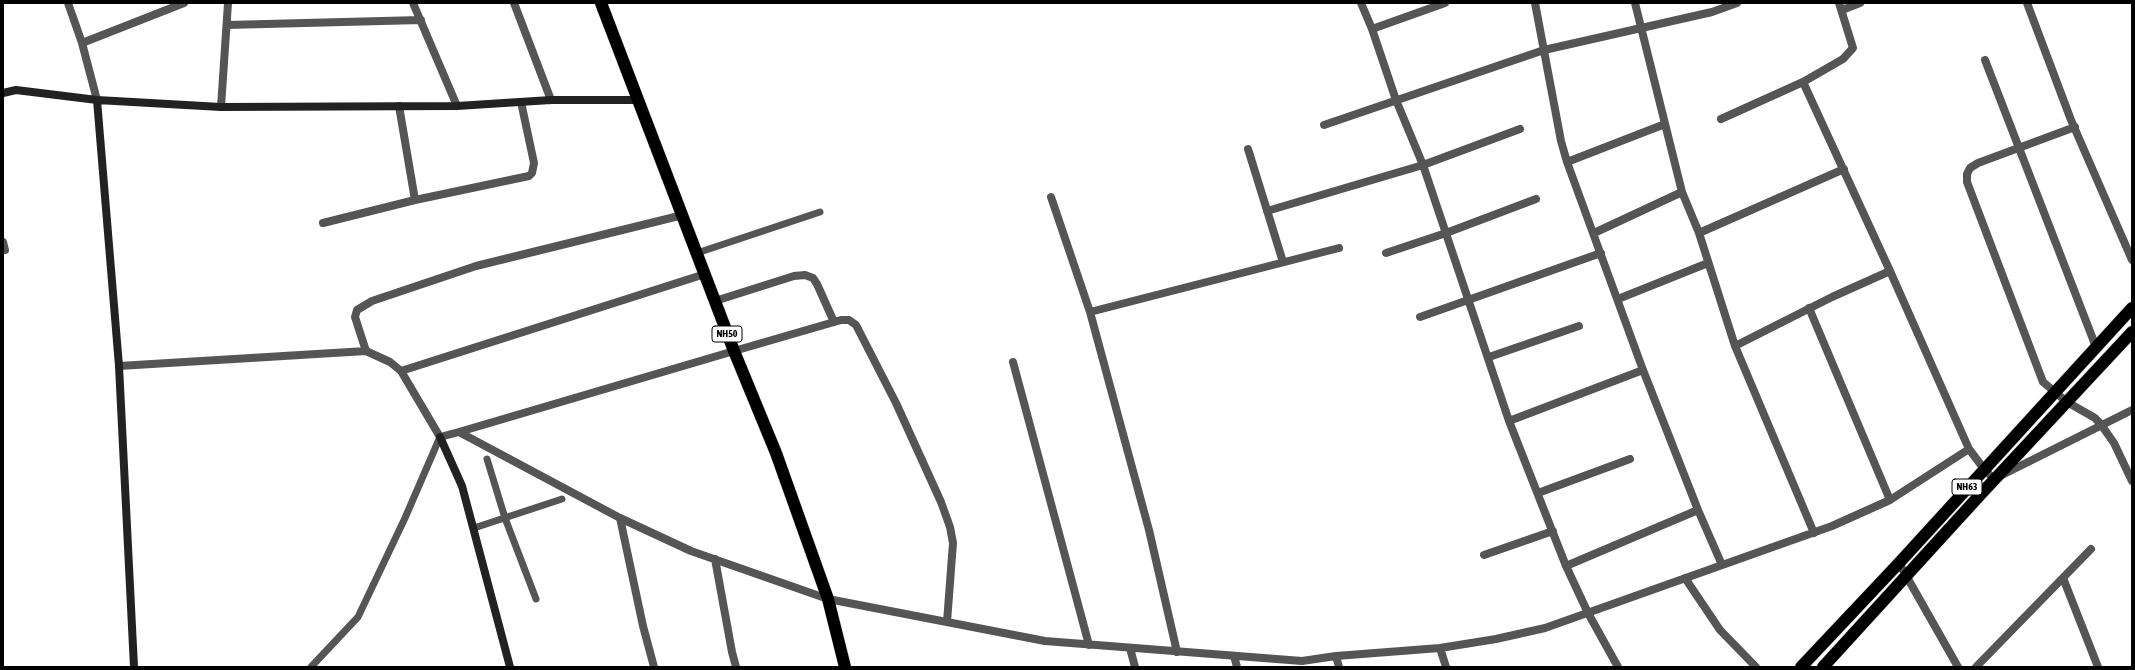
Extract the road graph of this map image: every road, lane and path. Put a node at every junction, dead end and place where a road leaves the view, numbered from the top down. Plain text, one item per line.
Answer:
1 (68, 3) edge
2 (184, 3) edge
3 (228, 3) edge
4 (413, 3) edge
5 (514, 3) edge
6 (601, 3) edge
7 (1361, 3) edge
8 (1445, 3) edge
9 (1535, 3) edge
10 (1635, 3) edge
11 (1737, 3) edge
12 (1860, 3) edge
13 (2028, 3) edge
14 (1841, 7) edge
15 (421, 20) junction
16 (226, 25) junction
17 (1641, 28) junction
18 (1372, 29) junction
19 (82, 43) junction
20 (1544, 50) junction
21 (1985, 60) dead end
22 (1803, 82) junction
23 (3, 93) edge
24 (97, 100) junction
25 (551, 100) junction
26 (639, 100) junction
27 (1396, 100) junction
28 (521, 102) junction
29 (399, 106) junction
30 (458, 106) junction
31 (221, 107) junction
32 (1721, 119) dead end
33 (1665, 124) junction
34 (1324, 125) dead end
35 (2074, 127) junction
36 (1520, 129) dead end
37 (2020, 147) junction
38 (1248, 150) dead end
39 (1567, 162) junction
40 (1423, 165) junction
41 (1844, 169) junction
42 (1682, 192) junction
43 (1051, 197) dead end
44 (1536, 199) dead end
45 (415, 200) junction
46 (1267, 211) junction
47 (820, 212) dead end
48 (683, 215) junction
49 (323, 223) dead end
50 (1446, 233) junction
51 (1594, 233) junction
52 (1698, 233) junction
53 (1339, 248) dead end
54 (1601, 252) junction
55 (697, 253) junction
56 (1386, 253) dead end
57 (2132, 260) edge
58 (1283, 262) junction
59 (1708, 263) junction
60 (1890, 271) junction
61 (705, 274) junction
62 (1618, 299) junction
63 (1469, 300) junction
64 (715, 301) junction
65 (1809, 308) junction
66 (2132, 308) edge
67 (1090, 312) junction
68 (1420, 317) dead end
69 (834, 322) junction
70 (1579, 326) dead end
71 (2132, 332) edge
72 (1735, 346) junction
73 (2096, 347) junction
74 (366, 351) junction
75 (734, 351) junction
76 (1489, 358) junction
77 (1013, 362) dead end
78 (118, 366) junction
79 (1643, 370) junction
80 (401, 371) junction
81 (2055, 393) junction
82 (2067, 402) junction
83 (2132, 410) edge
84 (1509, 421) junction
85 (2102, 426) junction
86 (459, 432) junction
87 (440, 437) junction
88 (1969, 449) junction
89 (487, 459) dead end
90 (1630, 459) dead end
91 (1984, 469) junction
92 (1994, 479) junction
93 (2132, 481) edge
94 (1538, 492) junction
95 (562, 499) dead end
96 (1890, 500) junction
97 (1698, 510) junction
98 (505, 518) junction
99 (620, 518) junction
100 (474, 528) junction
101 (1553, 531) junction
102 (1814, 533) junction
103 (2091, 549) dead end
104 (1484, 555) dead end
105 (715, 560) junction
106 (1899, 563) junction
107 (1722, 565) junction
108 (1566, 566) junction
109 (1907, 575) junction
110 (1685, 578) junction
111 (2063, 578) junction
112 (828, 599) junction
113 (536, 600) dead end
114 (1588, 613) junction
115 (947, 622) junction
116 (1089, 645) junction
117 (1130, 648) junction
118 (1440, 648) junction
119 (1177, 652) junction
120 (1234, 656) junction
121 (1336, 656) junction
122 (1807, 665) edge
123 (134, 667) edge
124 (311, 667) edge
125 (510, 667) edge
126 (654, 667) edge
127 (736, 667) edge
128 (845, 667) edge
129 (1135, 667) edge
130 (1236, 667) edge
131 (1339, 667) edge
132 (1446, 667) edge
133 (1618, 667) edge
134 (1756, 667) edge
135 (1823, 667) edge
136 (1958, 667) edge
137 (1976, 667) edge
138 (2098, 667) edge

1 - 19 street
2 - 19 street
3 - 16 street
4 - 15 street
5 - 25 street
6 - 26 highway, NH50
7 - 18 street
8 - 18 street
9 - 20 street
10 - 17 street
11 - 17 street
12 - 14 street
13 - 35 street
14 - 22 street
15 - 16 street
15 - 30 street
16 - 31 street
17 - 20 street
17 - 33 street
18 - 27 street
19 - 24 street
20 - 27 street
20 - 39 street
21 - 37 street
22 - 32 street
22 - 41 street
23 - 24 street
24 - 31 street
24 - 78 street
25 - 26 street
25 - 28 street
26 - 48 highway, NH50
27 - 34 street
27 - 40 street
28 - 30 street
28 - 45 street
29 - 30 street
29 - 31 street
29 - 45 street
33 - 39 street
33 - 42 street
35 - 37 street
35 - 57 street
36 - 40 street
37 - 73 street
37 - 81 street
38 - 46 street
39 - 51 street
40 - 46 street
40 - 50 street
41 - 52 street
41 - 60 street
42 - 51 street
42 - 52 street
43 - 67 street
44 - 50 street
45 - 49 street
46 - 58 street
47 - 55 lane
48 - 55 highway, NH50
48 - 74 street
50 - 56 street
50 - 63 street
51 - 54 street
52 - 59 street
53 - 58 street
54 - 62 street
54 - 63 street
55 - 61 highway, NH50
58 - 67 street
59 - 62 street
59 - 72 street
60 - 65 street
60 - 88 street
61 - 64 highway, NH50
61 - 80 street
62 - 79 street
63 - 68 street
63 - 76 street
64 - 69 street
64 - 75 highway, NH50
65 - 72 street
65 - 96 street
66 - 73 highway, NH63
67 - 119 street
69 - 75 street
69 - 115 street
70 - 76 street
71 - 82 highway, NH63
72 - 102 street
73 - 81 highway, NH63
74 - 78 street
74 - 80 street
75 - 86 street
75 - 112 highway, NH50
76 - 84 street
77 - 116 street
78 - 123 street
79 - 84 street
79 - 97 street
80 - 87 street
81 - 82 street
81 - 91 highway, NH63
82 - 85 street
82 - 92 highway, NH63
83 - 85 street
84 - 94 street
85 - 92 street
85 - 93 street
86 - 87 street
86 - 99 street
87 - 100 street
87 - 124 lane
88 - 91 street
88 - 96 street
89 - 98 lane
90 - 94 street
91 - 92 street
91 - 106 highway, NH63
92 - 109 highway, NH63
94 - 101 street
95 - 98 lane
96 - 102 street
97 - 107 street
97 - 108 street
98 - 100 lane
98 - 113 lane
99 - 105 street
99 - 126 street
100 - 125 street
101 - 104 street
101 - 108 street
102 - 107 street
103 - 111 street
105 - 112 street
105 - 127 street
106 - 109 street
106 - 122 highway, NH63
107 - 110 street
108 - 114 street
109 - 135 highway, NH63
109 - 136 street
110 - 114 street
110 - 134 street
111 - 137 street
111 - 138 street
112 - 115 street
112 - 128 highway, NH50
114 - 118 street
114 - 133 street
115 - 116 street
116 - 117 street
117 - 119 street
117 - 129 street
118 - 121 street
118 - 132 street
119 - 120 street
120 - 121 street
120 - 130 street
121 - 131 street

